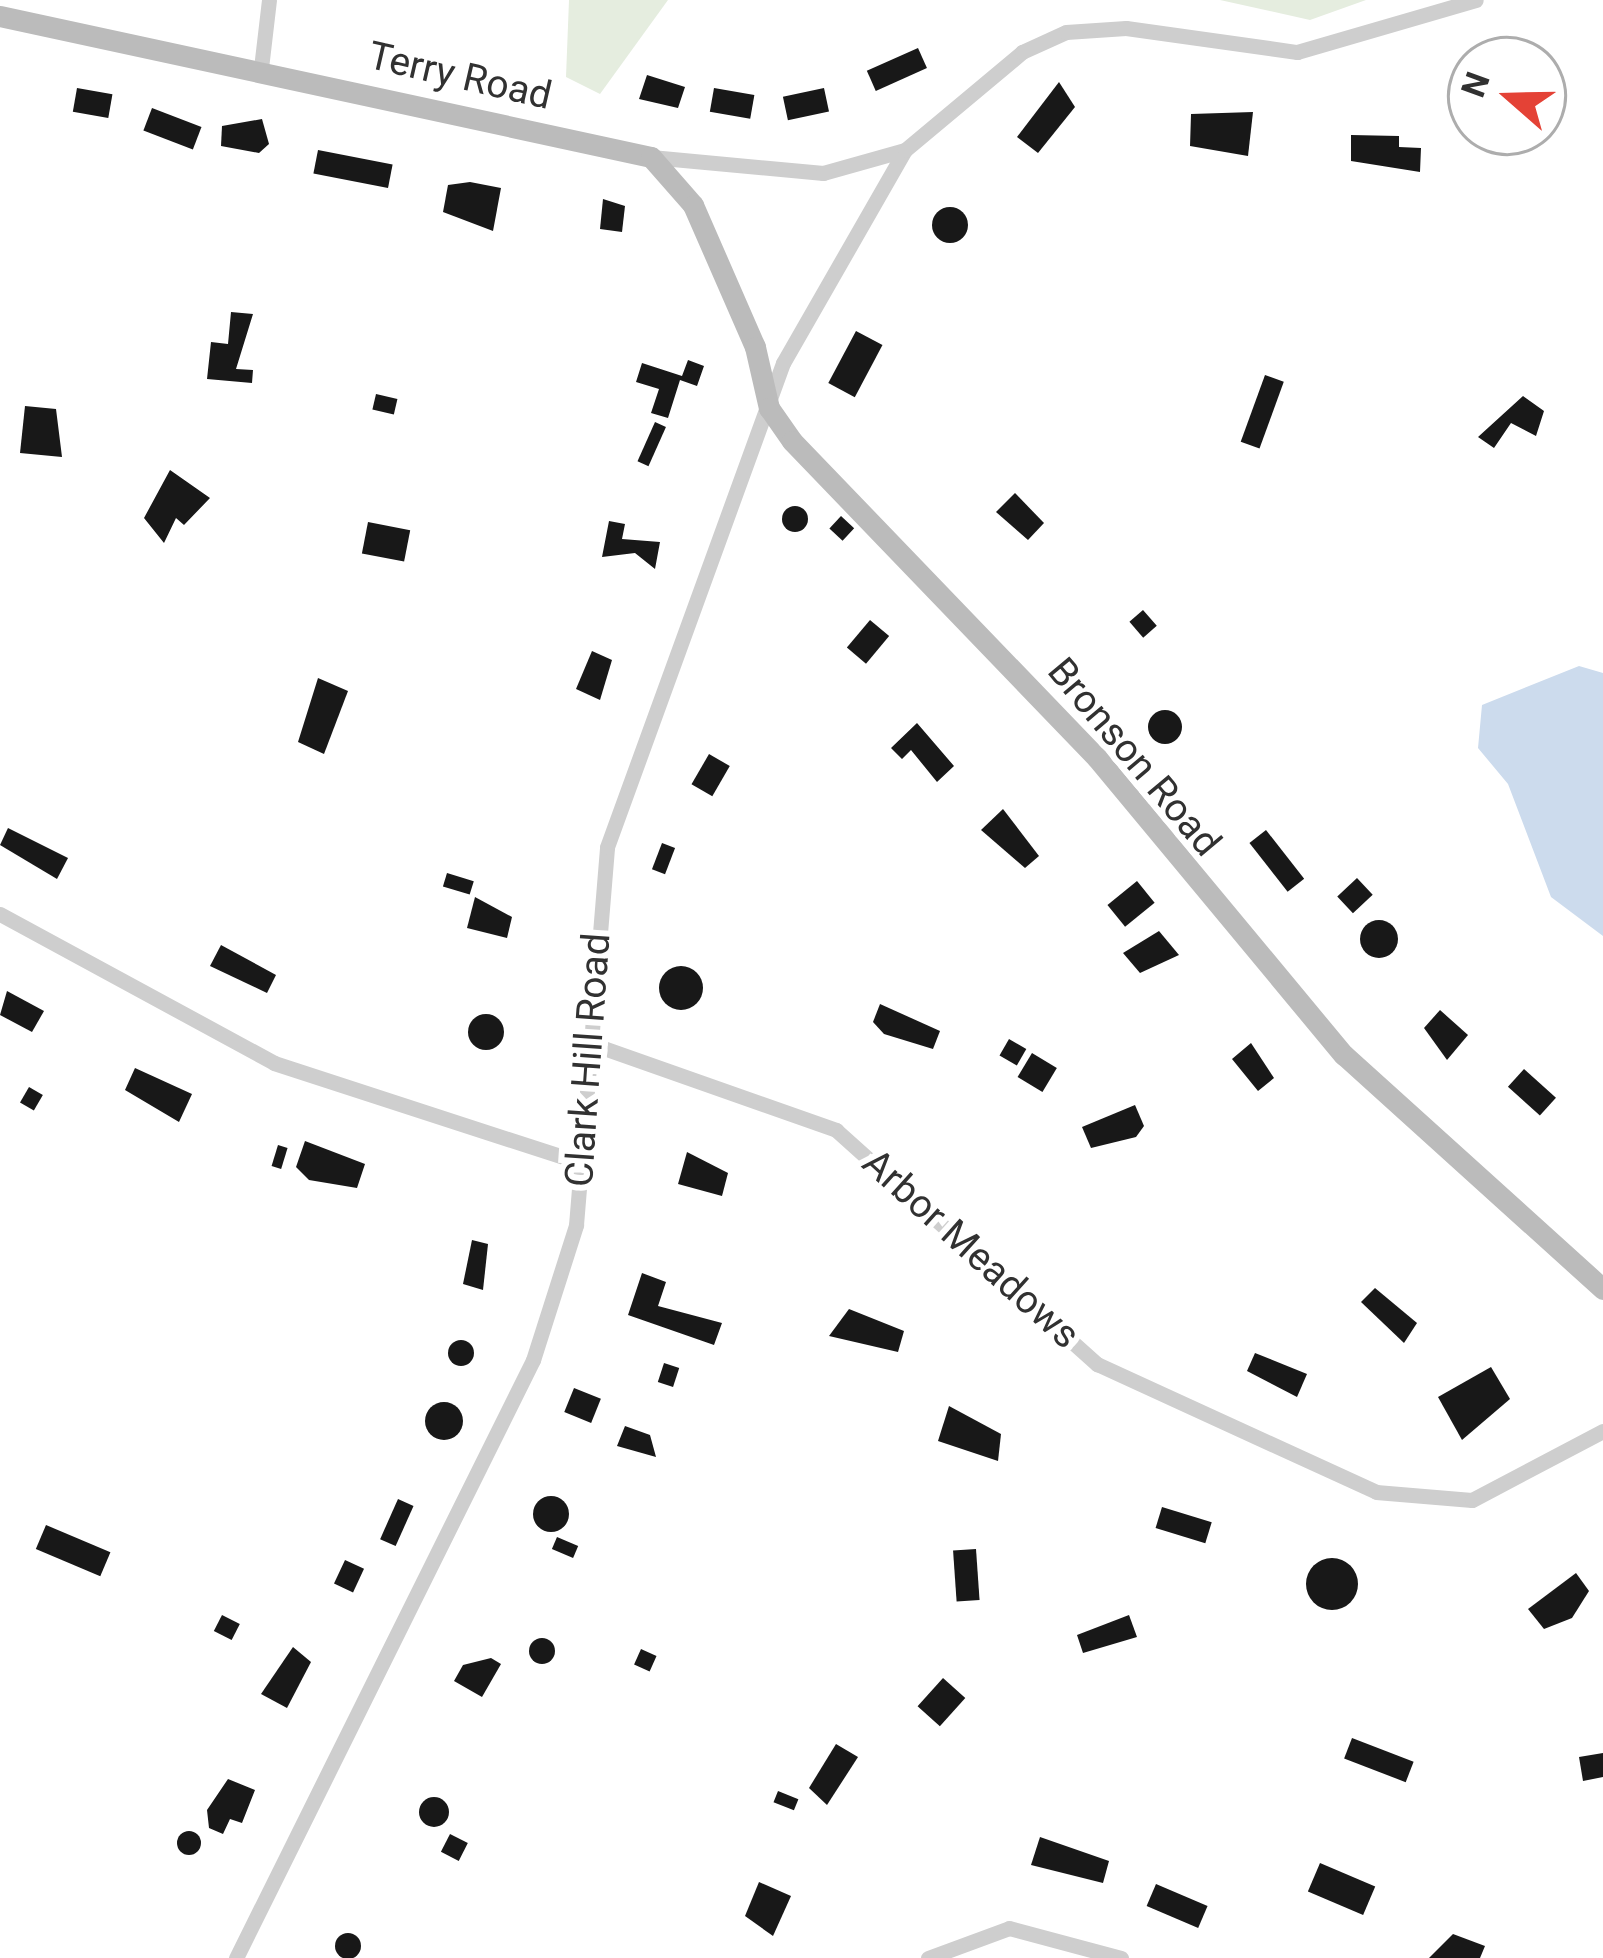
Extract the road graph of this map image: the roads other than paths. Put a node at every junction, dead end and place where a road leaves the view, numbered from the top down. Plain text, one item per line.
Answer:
1 (269, 0) edge
2 (1476, 0) edge
3 (0, 16) edge
4 (260, 68) junction
5 (904, 150) junction
6 (651, 157) junction
7 (769, 408) junction
8 (0, 914) edge
9 (595, 1045) junction
10 (579, 1162) junction
11 (1603, 1289) edge
12 (1603, 1431) edge
13 (236, 1958) edge
14 (928, 1958) edge
15 (1121, 1958) edge

1 - 4 street
2 - 5 street
3 - 4 street, Terry Road
4 - 6 street, Terry Road
5 - 6 street, Terry Road
5 - 7 street, Clark Hill Road
6 - 7 street, Bronson Road
7 - 9 street, Clark Hill Road
7 - 11 street, Bronson Road
8 - 10 street
9 - 10 street, Clark Hill Road
9 - 12 street, Arbor Meadows
10 - 13 street, Clark Hill Road
14 - 15 street

